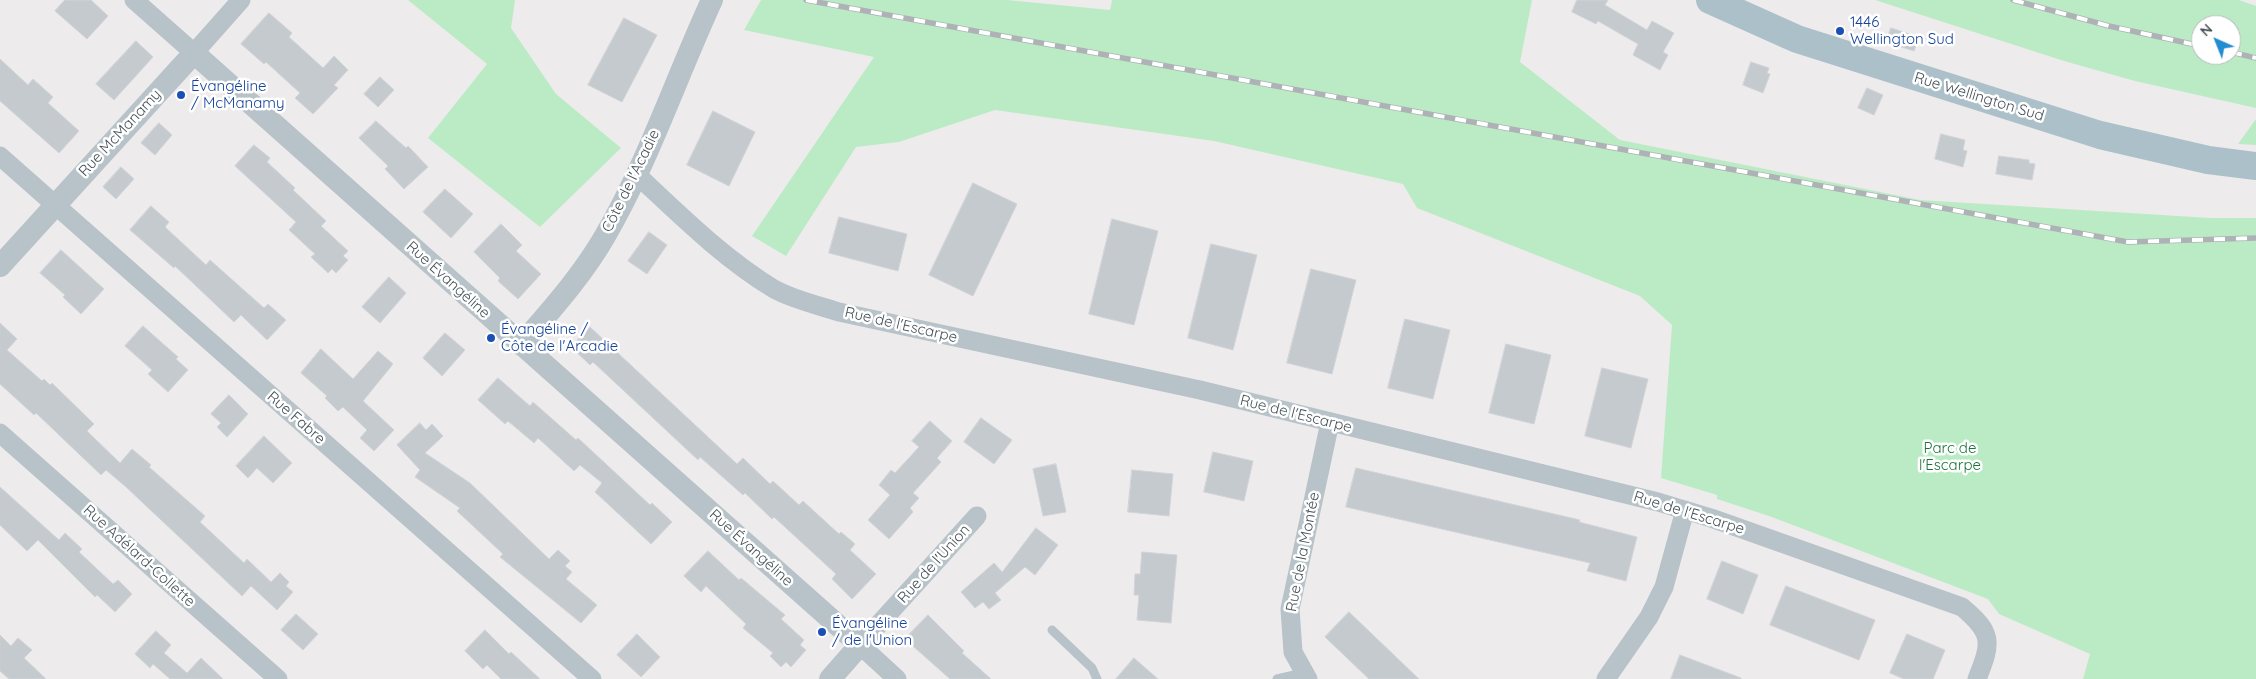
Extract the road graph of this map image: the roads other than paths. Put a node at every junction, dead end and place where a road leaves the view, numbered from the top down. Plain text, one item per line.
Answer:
1 (134, 0) edge
2 (242, 0) edge
3 (712, 0) edge
4 (1710, 0) edge
5 (194, 53) junction
6 (0, 156) edge
7 (2256, 166) edge
8 (636, 174) junction
9 (54, 205) junction
10 (0, 266) edge
11 (522, 345) junction
12 (1330, 422) junction
13 (0, 433) edge
14 (1686, 510) junction
15 (977, 516) dead end
16 (1052, 630) dead end
17 (860, 645) junction
18 (1305, 676) edge
19 (278, 679) edge
20 (592, 679) edge
21 (830, 679) edge
22 (897, 679) edge
23 (1097, 679) edge
24 (1278, 679) edge
25 (1606, 679) edge
26 (1977, 679) edge

1 - 5 street, Rue Évangéline
2 - 5 street, Rue McManamy
3 - 8 street, Côte de l'Acadie
4 - 7 main road, Rue Wellington Sud
5 - 9 street, Rue McManamy
5 - 11 street, Rue Évangéline
6 - 9 street, Rue Fabre
8 - 11 street, Côte de l'Acadie
8 - 12 street, Rue de l'Escarpe
9 - 10 street, Rue McManamy
9 - 20 street, Rue Fabre
11 - 17 street, Rue Évangéline
12 - 14 street, Rue de l'Escarpe
12 - 18 street, Rue de la Montée
13 - 19 street, Rue Adélard-Collette
14 - 25 street
14 - 26 street, Rue de l'Escarpe
15 - 17 street, Rue de l'Union
16 - 23 lane
17 - 21 street, Rue de l'Union
17 - 22 street, Rue Évangéline
18 - 24 lane

